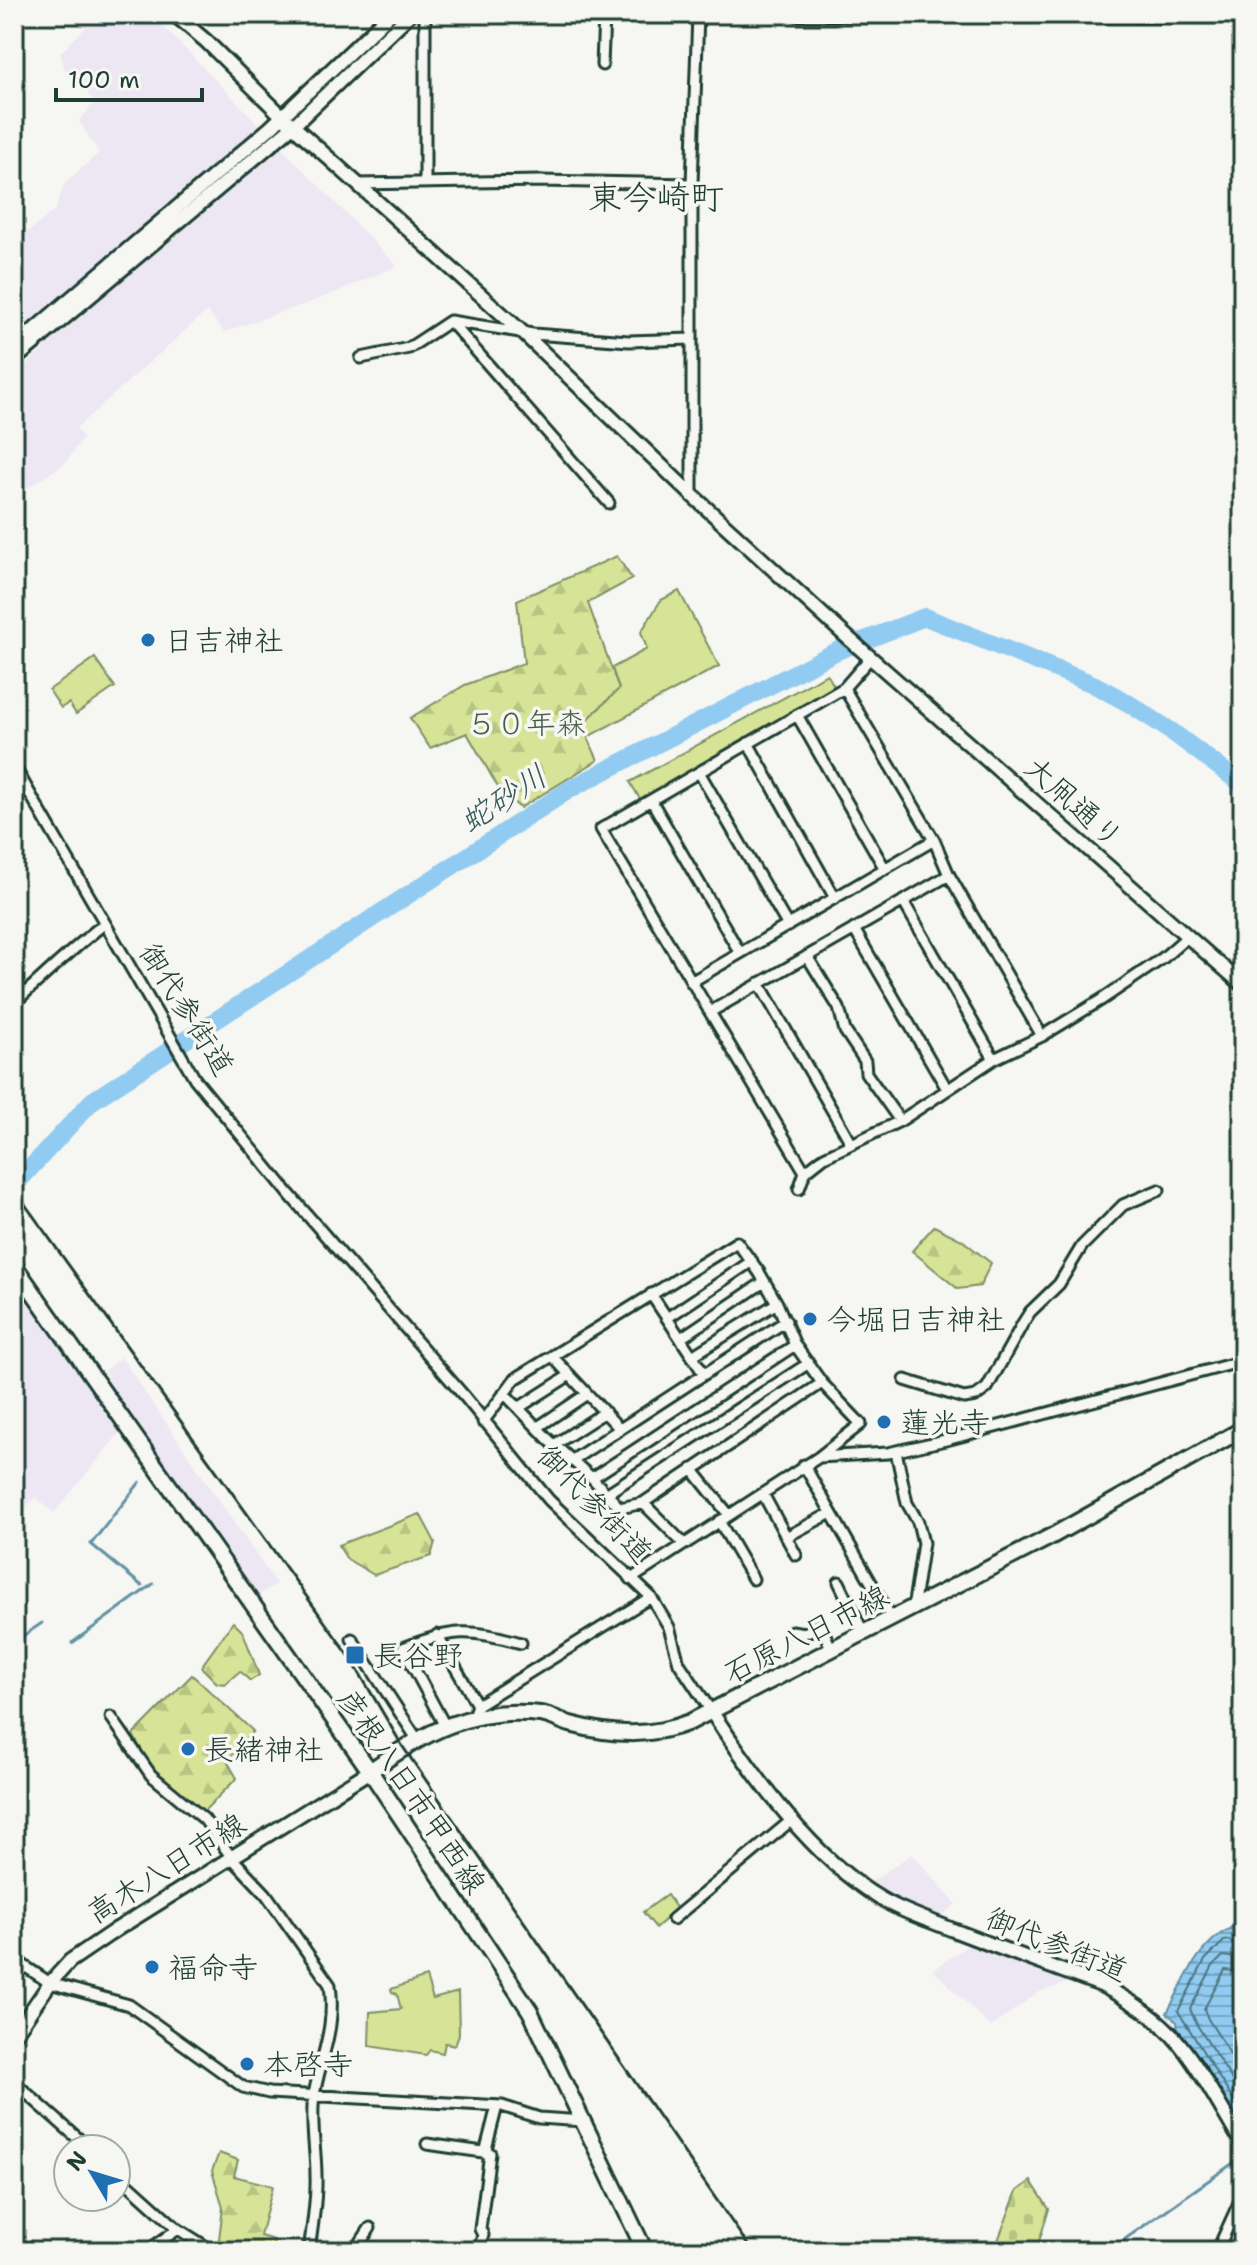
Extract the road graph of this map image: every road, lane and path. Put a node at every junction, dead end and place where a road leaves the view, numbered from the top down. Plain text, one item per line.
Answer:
1 (174, 14) edge
2 (390, 14) edge
3 (410, 14) edge
4 (425, 14) edge
5 (588, 14) edge
6 (653, 14) edge
7 (698, 14) edge
8 (797, 14) edge
9 (886, 14) edge
10 (997, 14) edge
11 (604, 15) edge
12 (1243, 16) edge
13 (602, 65) dead end
14 (282, 116) junction
15 (293, 126) junction
16 (425, 181) junction
17 (357, 184) junction
18 (692, 184) junction
19 (450, 321) junction
20 (522, 332) junction
21 (692, 339) junction
22 (14, 347) edge
23 (361, 358) dead end
24 (14, 360) edge
25 (692, 495) junction
26 (609, 503) dead end
27 (871, 657) junction
28 (844, 688) junction
29 (797, 715) junction
30 (748, 743) junction
31 (14, 766) edge
32 (699, 772) junction
33 (651, 800) junction
34 (934, 840) junction
35 (885, 869) junction
36 (949, 875) junction
37 (835, 898) junction
38 (903, 901) junction
39 (104, 924) junction
40 (788, 926) junction
41 (854, 929) junction
42 (1187, 937) junction
43 (740, 953) junction
44 (807, 956) junction
45 (691, 982) junction
46 (759, 983) junction
47 (1243, 985) edge
48 (14, 1003) edge
49 (710, 1012) junction
50 (1042, 1036) junction
51 (994, 1059) junction
52 (947, 1089) junction
53 (900, 1121) junction
54 (851, 1143) junction
55 (805, 1172) junction
56 (799, 1189) dead end
57 (1159, 1190) dead end
58 (752, 1261) junction
59 (14, 1265) edge
60 (764, 1282) junction
61 (651, 1294) junction
62 (777, 1303) junction
63 (667, 1318) junction
64 (786, 1321) junction
65 (681, 1338) junction
66 (795, 1345) junction
67 (552, 1356) junction
68 (692, 1356) junction
69 (1243, 1361) edge
70 (809, 1363) junction
71 (704, 1374) junction
72 (570, 1375) junction
73 (905, 1380) dead end
74 (822, 1383) junction
75 (504, 1393) junction
76 (587, 1394) junction
77 (520, 1407) junction
78 (605, 1412) junction
79 (483, 1422) junction
80 (538, 1427) junction
81 (620, 1429) junction
82 (1243, 1429) edge
83 (554, 1445) junction
84 (896, 1451) junction
85 (819, 1457) junction
86 (571, 1461) junction
87 (804, 1465) junction
88 (692, 1469) junction
89 (592, 1478) junction
90 (606, 1494) junction
91 (763, 1494) junction
92 (643, 1503) junction
93 (831, 1513) junction
94 (729, 1515) junction
95 (719, 1521) junction
96 (786, 1537) junction
97 (683, 1543) junction
98 (796, 1555) dead end
99 (631, 1579) junction
100 (753, 1579) dead end
101 (839, 1582) dead end
102 (651, 1597) junction
103 (913, 1609) junction
104 (892, 1619) junction
105 (792, 1631) dead end
106 (864, 1634) junction
107 (437, 1635) junction
108 (352, 1639) dead end
109 (521, 1643) dead end
110 (832, 1650) junction
111 (475, 1711) junction
112 (711, 1711) junction
113 (111, 1717) dead end
114 (445, 1726) junction
115 (417, 1739) junction
116 (370, 1771) junction
117 (793, 1819) junction
118 (232, 1858) junction
119 (673, 1919) dead end
120 (14, 1959) edge
121 (50, 1983) junction
122 (14, 2035) edge
123 (14, 2082) edge
124 (314, 2095) junction
125 (497, 2106) junction
126 (583, 2121) junction
127 (72, 2133) edge
128 (427, 2144) dead end
129 (1243, 2145) edge
130 (485, 2153) junction
131 (132, 2187) edge
132 (1243, 2194) edge
133 (370, 2228) dead end
134 (178, 2229) junction
135 (147, 2251) edge
136 (213, 2251) edge
137 (309, 2251) edge
138 (355, 2251) edge
139 (479, 2251) edge
140 (645, 2251) edge
141 (1217, 2251) edge

1 - 14 street, 大凧通り
2 - 14 street
3 - 15 street
4 - 16 street
5 - 11 street
6 - 11 street
7 - 18 street
8 - 9 street
10 - 12 street
11 - 13 street
14 - 15 street, 大凧通り
14 - 22 street
15 - 17 street, 大凧通り
15 - 24 street
16 - 17 street
16 - 18 street
17 - 20 street, 大凧通り
18 - 21 street
19 - 20 street
19 - 23 street
19 - 26 street
20 - 21 street
20 - 25 street, 大凧通り
21 - 25 street
25 - 27 street, 大凧通り
27 - 28 street
27 - 42 street, 大凧通り
28 - 29 street
28 - 34 street
29 - 30 street
29 - 35 street
30 - 32 street
30 - 37 street
31 - 39 street, 御代参街道
32 - 33 street
32 - 40 street
33 - 43 street
33 - 45 street
34 - 35 street
34 - 36 street
35 - 37 street
36 - 38 street
36 - 50 street
37 - 40 street
38 - 41 street
38 - 51 street
39 - 48 street
39 - 79 street, 御代参街道
40 - 43 street
41 - 44 street
41 - 52 street
42 - 47 street, 大凧通り
42 - 50 street
43 - 45 street
44 - 46 street
44 - 53 street
45 - 49 street
46 - 49 street
46 - 54 street
49 - 55 street
50 - 51 street
51 - 52 street
52 - 53 street
53 - 54 street
54 - 55 street
55 - 56 street
57 - 73 street
58 - 60 street
58 - 61 street
58 - 63 street
59 - 116 main road, 彦根八日市甲西線
60 - 62 street
60 - 65 street
61 - 63 street
61 - 67 street
62 - 64 street
62 - 68 street
63 - 65 street
64 - 66 street
64 - 71 street
65 - 68 street
66 - 70 street
66 - 89 street
67 - 72 street
67 - 75 street
68 - 71 street
69 - 84 street
70 - 74 street
70 - 90 street
71 - 81 street
72 - 76 street
72 - 77 street
74 - 85 street
74 - 88 street
75 - 77 street
75 - 79 street
76 - 78 street
76 - 80 street
77 - 80 street
78 - 81 street
78 - 83 street
79 - 99 street, 御代参街道
80 - 83 street
81 - 86 street
82 - 103 main road, 石原八日市線
83 - 86 street
84 - 85 street
84 - 103 street
85 - 87 street
86 - 89 street
87 - 91 street
87 - 93 street
88 - 92 street
88 - 94 street
89 - 90 street
90 - 92 street
91 - 94 street
91 - 96 street
92 - 97 street
93 - 96 street
93 - 104 street
94 - 95 street
95 - 97 street
95 - 100 street
96 - 98 street
97 - 99 street
99 - 102 street, 御代参街道
101 - 106 street
102 - 111 street
102 - 112 street, 御代参街道
103 - 104 main road, 石原八日市線
104 - 106 main road, 石原八日市線
105 - 110 street
106 - 110 main road, 石原八日市線
107 - 109 street
107 - 111 street
107 - 114 street
108 - 115 street
110 - 112 main road, 石原八日市線
111 - 112 main road, 石原八日市線
111 - 114 main road, 石原八日市線
112 - 117 street, 御代参街道
113 - 118 street
114 - 115 main road, 石原八日市線
115 - 116 main road, 石原八日市線
116 - 118 street, 高木八日市線
116 - 126 main road, 彦根八日市甲西線
117 - 119 street
117 - 129 street, 御代参街道
118 - 121 street, 高木八日市線
118 - 124 street
120 - 121 street
121 - 122 street, 高木八日市線
121 - 124 street
123 - 127 street
124 - 125 street
124 - 137 street
125 - 126 street
125 - 130 street
126 - 140 main road, 彦根八日市甲西線
128 - 130 street
130 - 139 street
131 - 134 street
132 - 141 street
133 - 138 street
134 - 135 street
134 - 136 street

